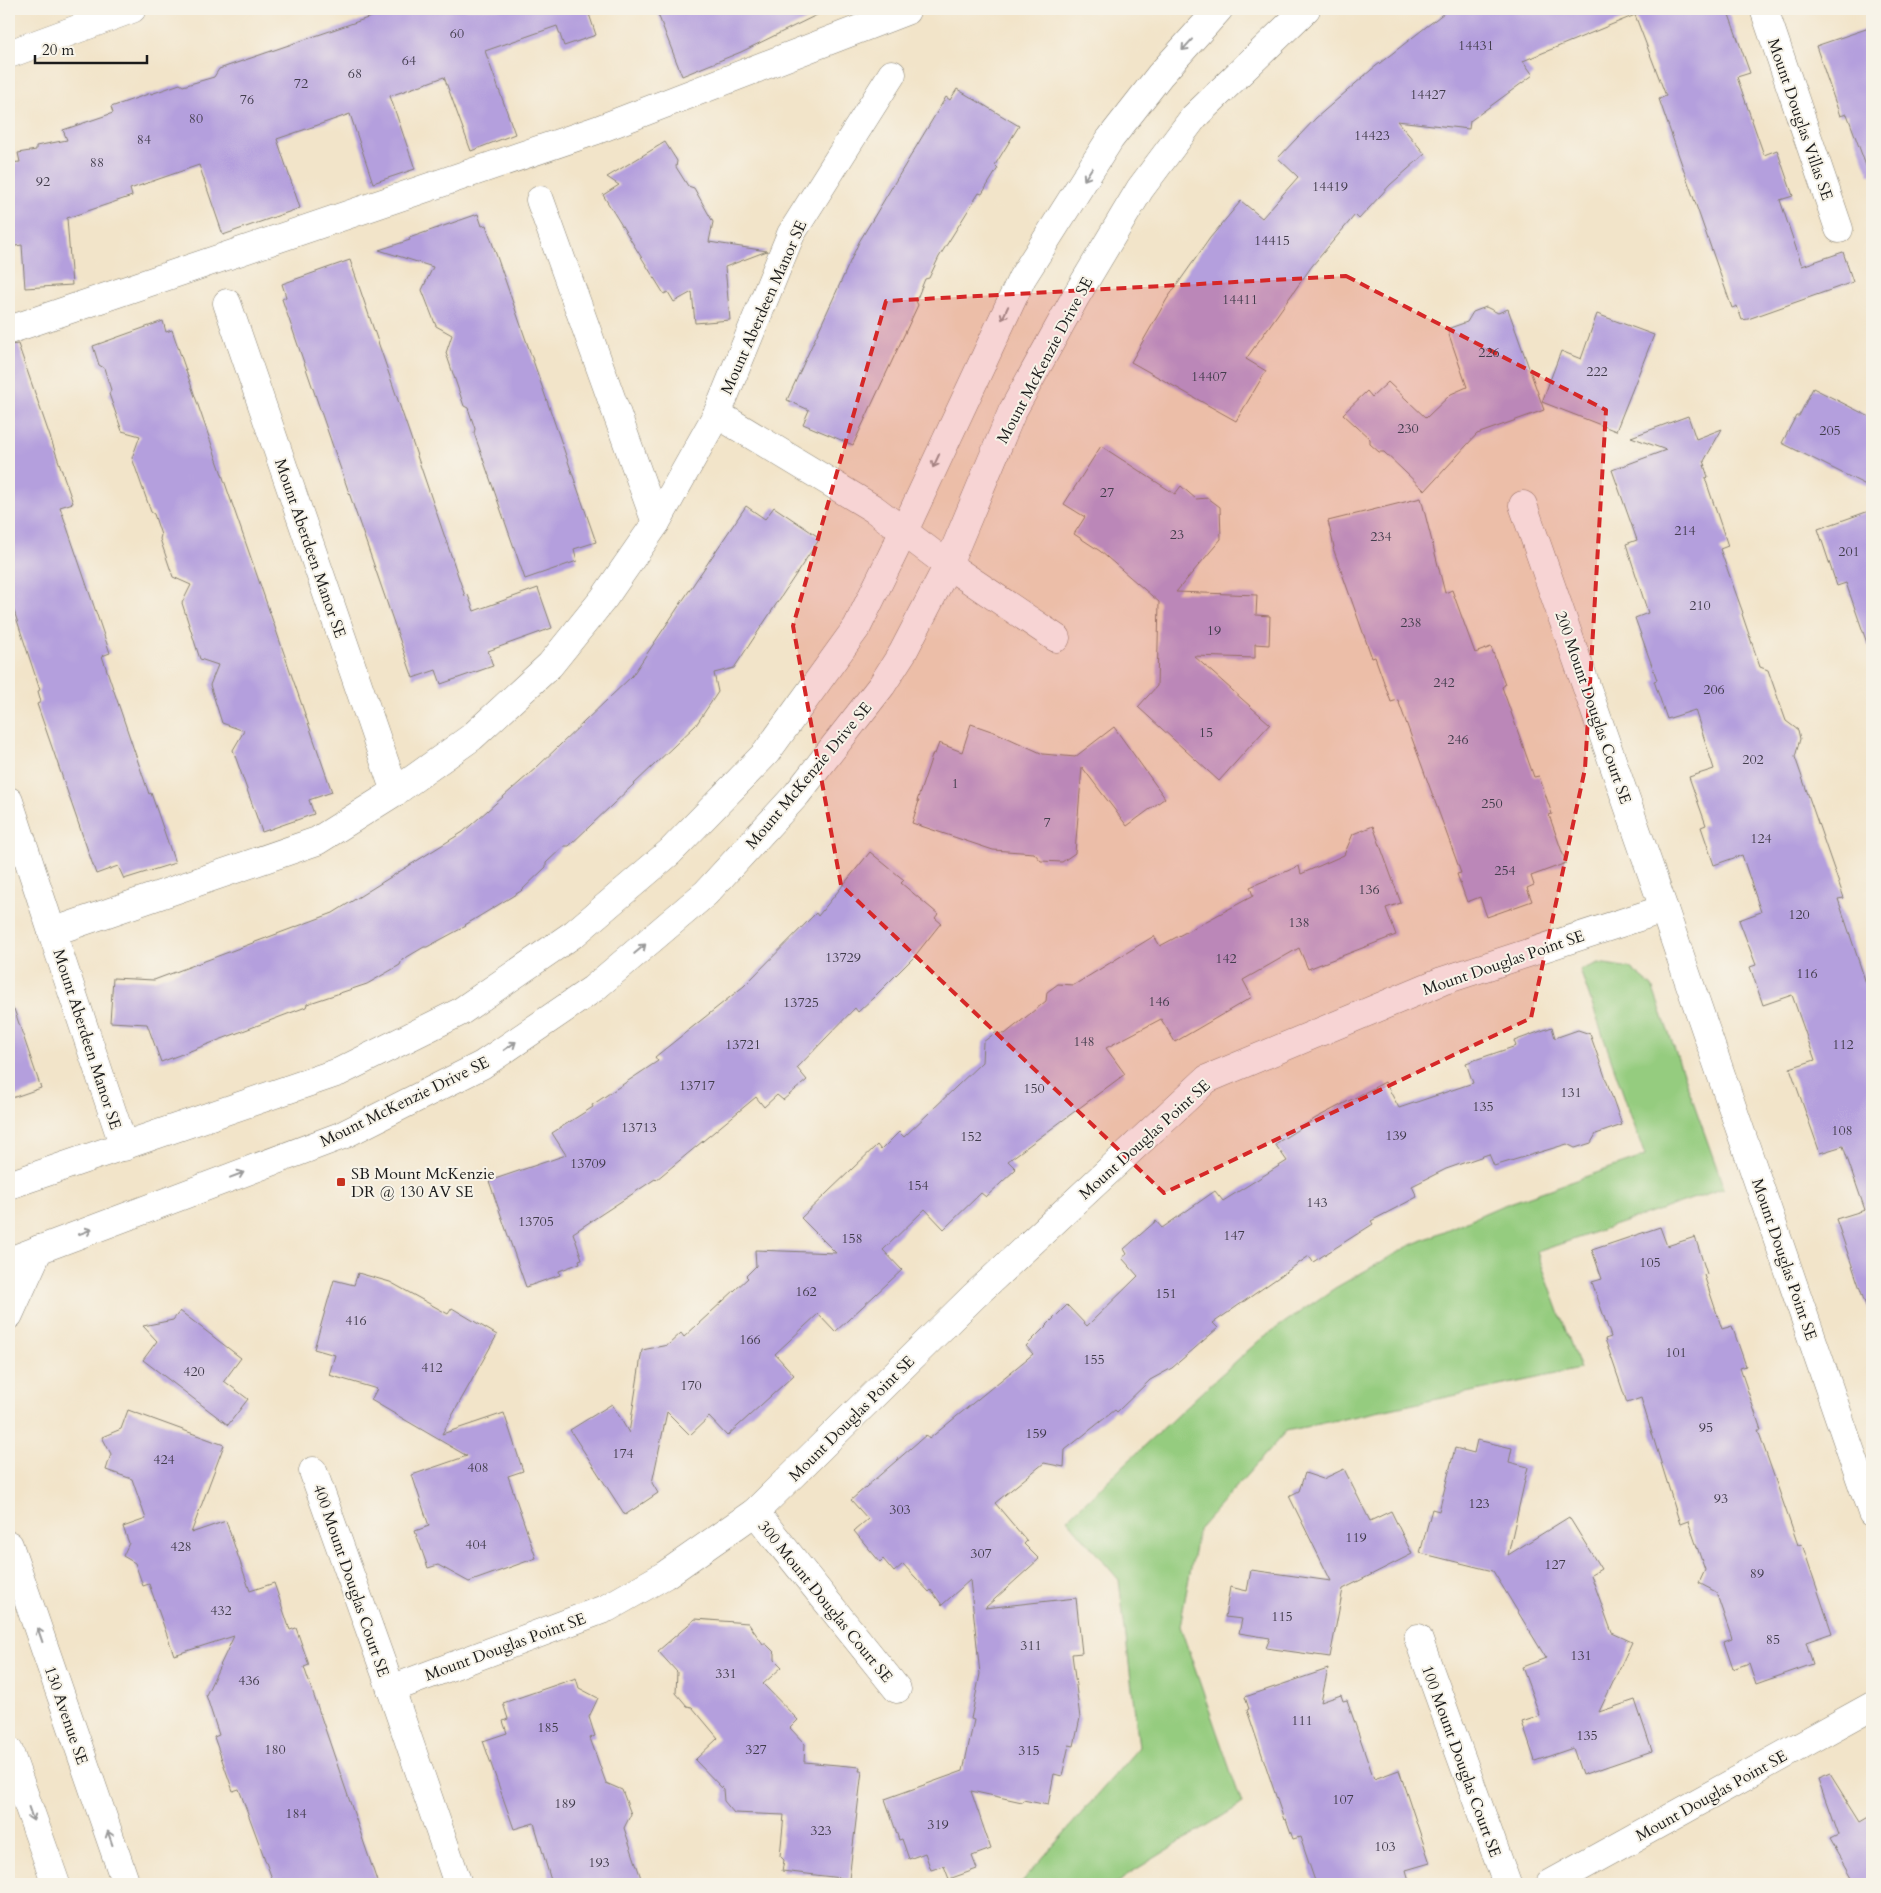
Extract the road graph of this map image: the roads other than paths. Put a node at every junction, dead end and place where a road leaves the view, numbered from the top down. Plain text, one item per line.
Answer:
1 (132, 9) edge
2 (905, 9) edge
3 (1219, 9) edge
4 (1764, 9) edge
5 (1294, 11) edge
6 (9, 54) edge
7 (892, 74) dead end
8 (540, 200) dead end
9 (1839, 229) dead end
10 (227, 303) dead end
11 (9, 330) edge
12 (717, 414) junction
13 (1523, 505) dead end
14 (656, 523) junction
15 (904, 531) junction
16 (948, 565) junction
17 (1056, 638) dead end
18 (395, 792) junction
19 (9, 800) edge
20 (1664, 909) junction
21 (52, 932) junction
22 (124, 1147) junction
23 (9, 1185) edge
24 (40, 1249) junction
25 (9, 1262) edge
26 (9, 1315) edge
27 (313, 1471) dead end
28 (755, 1512) junction
29 (1872, 1513) edge
30 (9, 1545) edge
31 (1418, 1638) dead end
32 (391, 1689) junction
33 (897, 1689) dead end
34 (1872, 1706) edge
35 (9, 1751) edge
36 (56, 1884) edge
37 (126, 1884) edge
38 (458, 1884) edge
39 (1507, 1884) edge
40 (1550, 1884) edge

1 - 6 street
2 - 11 street
3 -> 15 street
4 - 9 street, Mount Douglas Villas SE
5 - 16 street, Mount McKenzie Drive SE
7 - 12 street, Mount Aberdeen Manor SE
8 - 14 street
10 - 18 street, Mount Aberdeen Manor SE
12 - 14 street, Mount Aberdeen Manor SE
12 - 15 street, Mount Aberdeen Manor SE
13 - 20 street, 200 Mount Douglas Court SE
14 - 18 street, Mount Aberdeen Manor SE
15 - 16 street, Mount Aberdeen Manor SE
15 - 22 street
16 - 17 street, Mount Aberdeen Manor SE
24 -> 16 street, Mount McKenzie Drive SE
18 - 21 street, Mount Aberdeen Manor SE
19 - 21 street, Mount Aberdeen Manor SE
20 - 28 street, Mount Douglas Point SE
20 - 29 street, Mount Douglas Point SE
21 - 22 street, Mount Aberdeen Manor SE
22 - 23 street
24 - 25 street, Mount McKenzie Drive SE
24 - 26 street
27 - 32 street, 400 Mount Douglas Court SE
28 - 32 street, Mount Douglas Point SE
28 - 33 street, 300 Mount Douglas Court SE
37 -> 30 street, 130 Avenue SE
31 - 39 street, 100 Mount Douglas Court SE
32 - 38 street
34 - 40 street, Mount Douglas Point SE
35 -> 36 street

